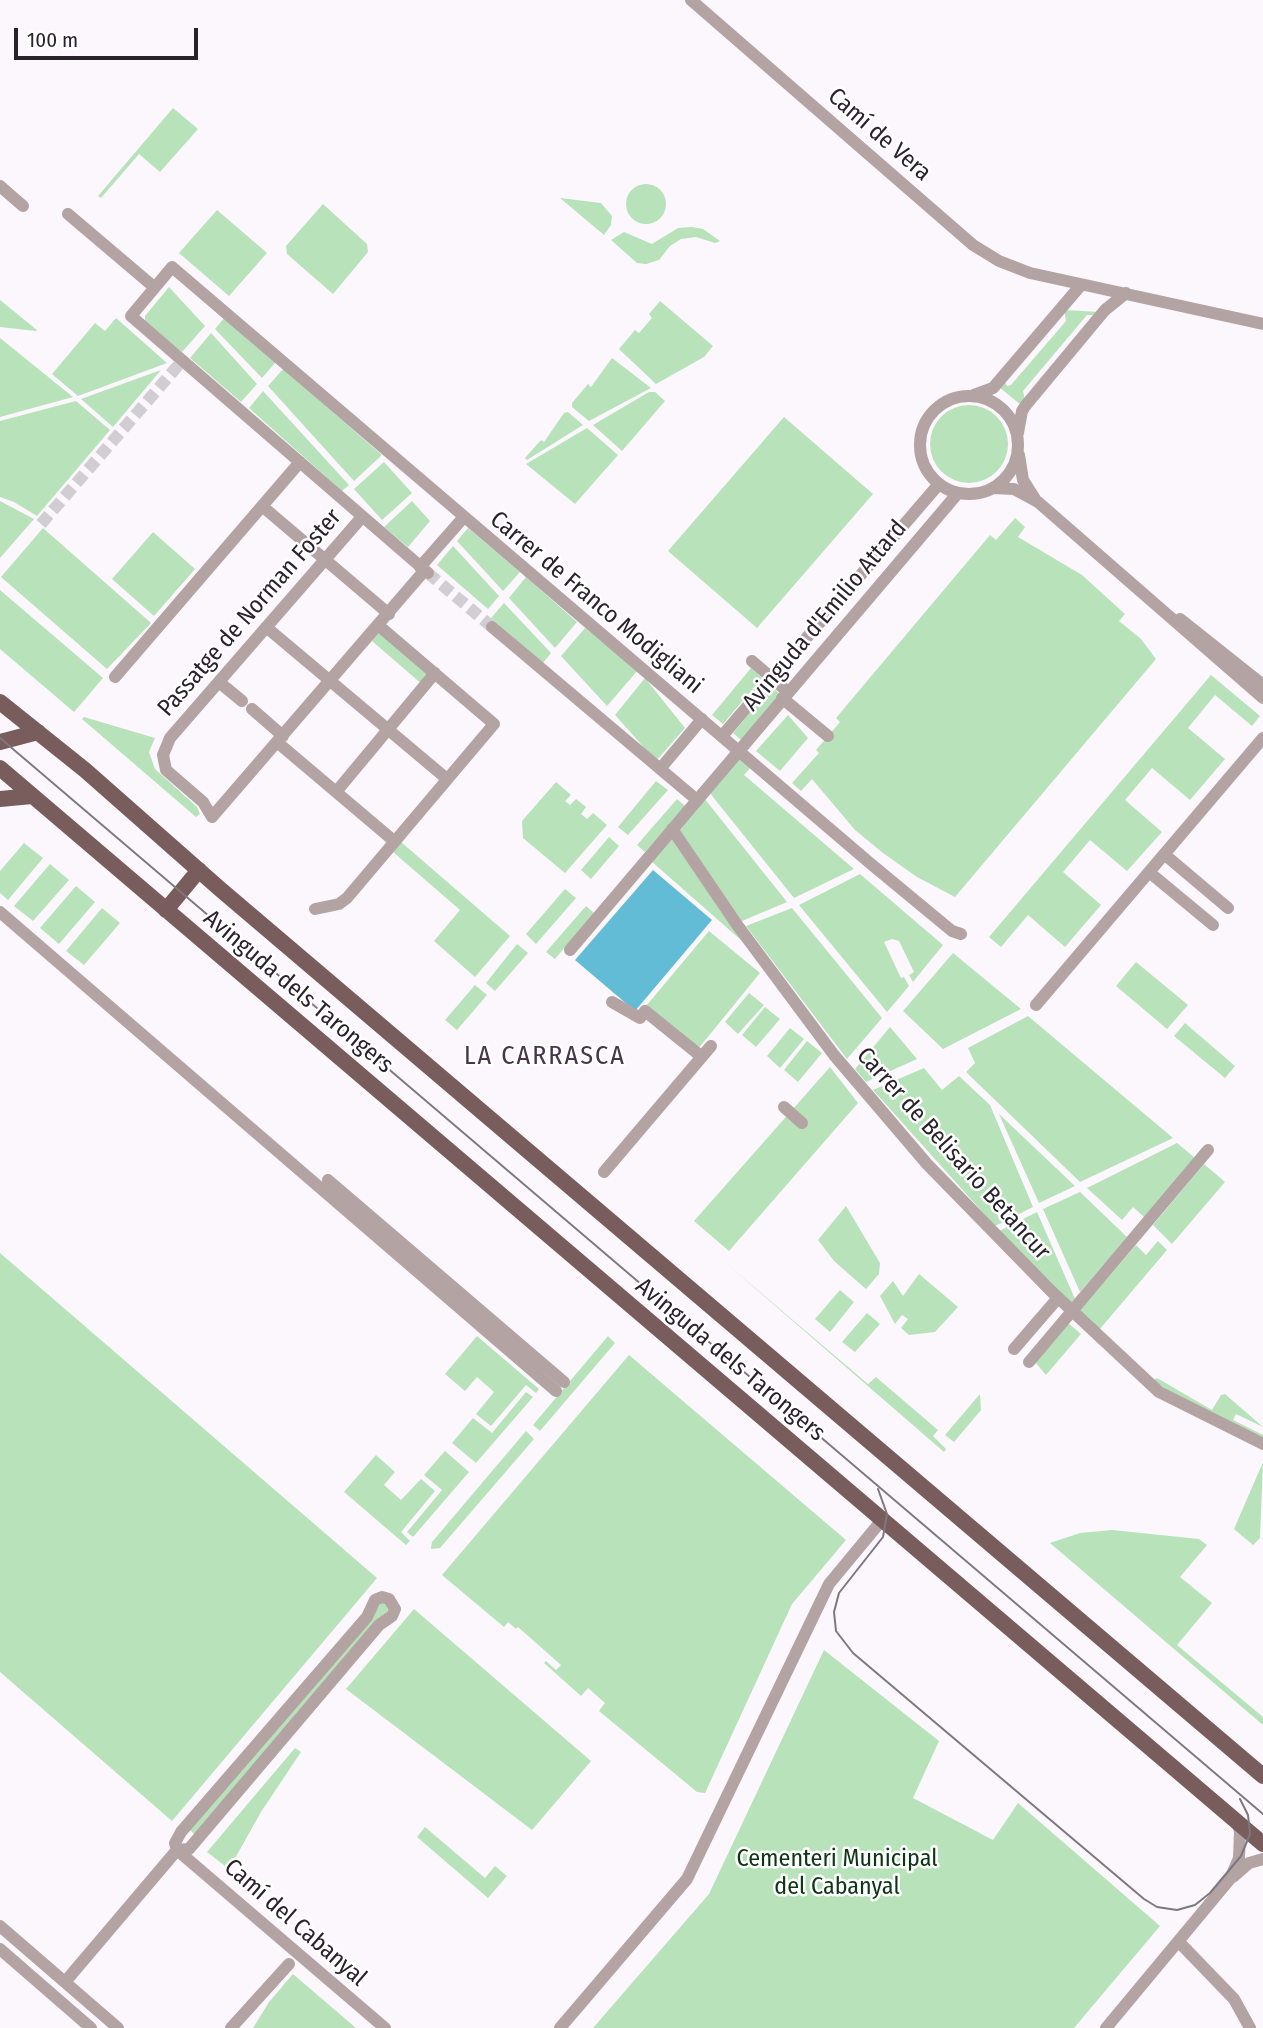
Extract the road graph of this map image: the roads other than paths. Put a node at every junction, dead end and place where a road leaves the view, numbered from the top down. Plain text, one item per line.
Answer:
1 (691, 0) edge
2 (0, 186) edge
3 (23, 206) dead end
4 (68, 214) dead end
5 (1054, 278) junction
6 (1088, 286) junction
7 (154, 287) junction
8 (1126, 293) junction
9 (1064, 305) junction
10 (1105, 310) junction
11 (1263, 324) edge
12 (970, 396) junction
13 (1018, 437) junction
14 (1018, 451) junction
15 (300, 463) junction
16 (939, 484) junction
17 (993, 488) junction
18 (958, 493) junction
19 (1038, 502) junction
20 (262, 506) junction
21 (362, 516) junction
22 (463, 518) junction
23 (325, 560) junction
24 (424, 570) junction
25 (1146, 595) junction
26 (389, 614) junction
27 (378, 625) junction
28 (492, 626) tunnel mouth
29 (267, 627) junction
30 (1213, 656) junction
31 (752, 661) dead end
32 (435, 673) junction
33 (115, 677) dead end
34 (771, 678) junction
35 (331, 680) junction
36 (219, 682) junction
37 (1263, 685) edge
38 (1263, 692) edge
39 (785, 695) junction
40 (1263, 698) edge
41 (0, 702) edge
42 (702, 719) junction
43 (388, 729) junction
44 (38, 732) junction
45 (722, 736) junction
46 (828, 736) dead end
47 (1263, 738) edge
48 (280, 739) junction
49 (0, 742) edge
50 (738, 751) junction
51 (0, 768) edge
52 (660, 769) junction
53 (447, 779) junction
54 (336, 792) junction
55 (32, 796) junction
56 (0, 799) edge
57 (697, 800) junction
58 (672, 829) junction
59 (394, 841) junction
60 (1157, 863) junction
61 (199, 870) junction
62 (1228, 908) dead end
63 (315, 909) dead end
64 (166, 910) junction
65 (0, 912) edge
66 (1213, 925) dead end
67 (961, 934) dead end
68 (570, 950) dead end
69 (612, 1002) dead end
70 (1036, 1005) dead end
71 (711, 1046) dead end
72 (702, 1057) junction
73 (784, 1107) dead end
74 (802, 1123) dead end
75 (1208, 1150) dead end
76 (604, 1172) dead end
77 (328, 1180) dead end
78 (1058, 1298) junction
79 (1072, 1311) junction
80 (1014, 1349) dead end
81 (1029, 1362) dead end
82 (1263, 1444) edge
83 (882, 1520) junction
84 (1263, 1776) edge
85 (1237, 1822) junction
86 (1263, 1844) edge
87 (177, 1850) junction
88 (1263, 1859) edge
89 (1230, 1879) junction
90 (0, 1926) edge
91 (1179, 1942) junction
92 (0, 1949) edge
93 (289, 1964) dead end
94 (65, 1982) junction
95 (91, 2028) edge
96 (118, 2028) edge
97 (231, 2028) edge
98 (385, 2028) edge
99 (560, 2028) edge
100 (1106, 2028) edge
101 (1250, 2028) edge

1 - 5 street, Camí de Vera
2 - 3 street
4 - 7 street
5 - 6 street, Camí de Vera
5 - 9 street
6 - 8 street, Camí de Vera
6 - 9 street
6 - 10 street
7 - 15 street
7 - 22 street, Carrer de Franco Modigliani
8 - 10 street
8 - 11 street, Camí de Vera
9 - 12 street
10 - 13 street
12 - 13 street
12 - 16 street
13 - 14 street
14 - 17 street
14 - 19 street
15 - 20 street
15 - 21 street
16 - 18 street
16 - 34 street, Avinguda d'Emilio Attard
17 - 18 street
17 - 19 street
18 - 39 street, Avinguda d'Emilio Attard
19 - 25 street
20 - 23 street
20 - 33 street
21 - 23 street, Passatge de Norman Foster
21 - 24 street
22 - 24 street
22 - 42 street, Carrer de Franco Modigliani
23 - 26 street
23 - 29 street, Passatge de Norman Foster
24 - 26 street
25 - 30 street
25 - 37 street
26 - 27 street
27 - 32 street
27 - 35 street
28 - 52 street
29 - 35 street
29 - 36 street, Passatge de Norman Foster
30 - 38 street
30 - 40 street
31 - 34 street
32 - 43 street
32 - 53 street
34 - 39 street
34 - 45 street, Avinguda d'Emilio Attard
35 - 43 street
35 - 48 street
36 - 48 street
36 - 48 street, Passatge de Norman Foster
39 - 46 street
39 - 50 street, Avinguda d'Emilio Attard
41 - 44 main road, Avinguda dels Tarongers
42 - 45 street
42 - 52 street
43 - 53 street
43 - 54 street
44 - 49 main road
44 - 61 main road, Avinguda dels Tarongers
45 - 50 street
47 - 60 street
48 - 54 street
50 - 57 street, Avinguda d'Emilio Attard
50 - 67 street
51 - 55 main road, Avinguda dels Tarongers
52 - 57 street
53 - 59 street
54 - 59 street
55 - 56 main road
55 - 64 main road, Avinguda dels Tarongers
57 - 58 street, Avinguda d'Emilio Attard
58 - 68 street, Avinguda d'Emilio Attard
58 - 78 street, Carrer de Belisario Betancur
59 - 63 street
60 - 62 street
60 - 66 street
60 - 70 street
61 - 64 main road, Avinguda dels Tarongers
61 - 84 main road, Avinguda dels Tarongers
64 - 83 main road, Avinguda dels Tarongers
65 - 77 street
69 - 72 street
71 - 72 street
72 - 76 street
73 - 74 street
75 - 79 street
78 - 79 street, Carrer de Belisario Betancur
78 - 80 street
79 - 81 street
79 - 82 street, Carrer de Belisario Betancur
83 - 85 main road, Avinguda dels Tarongers
83 - 99 street
85 - 86 main road, Avinguda dels Tarongers
85 - 89 street
87 - 87 street
87 - 94 street
87 - 98 street, Camí del Cabanyal
88 - 89 street
89 - 91 street
90 - 94 street
91 - 100 street
91 - 101 street
92 - 95 street
93 - 97 street
94 - 96 street

